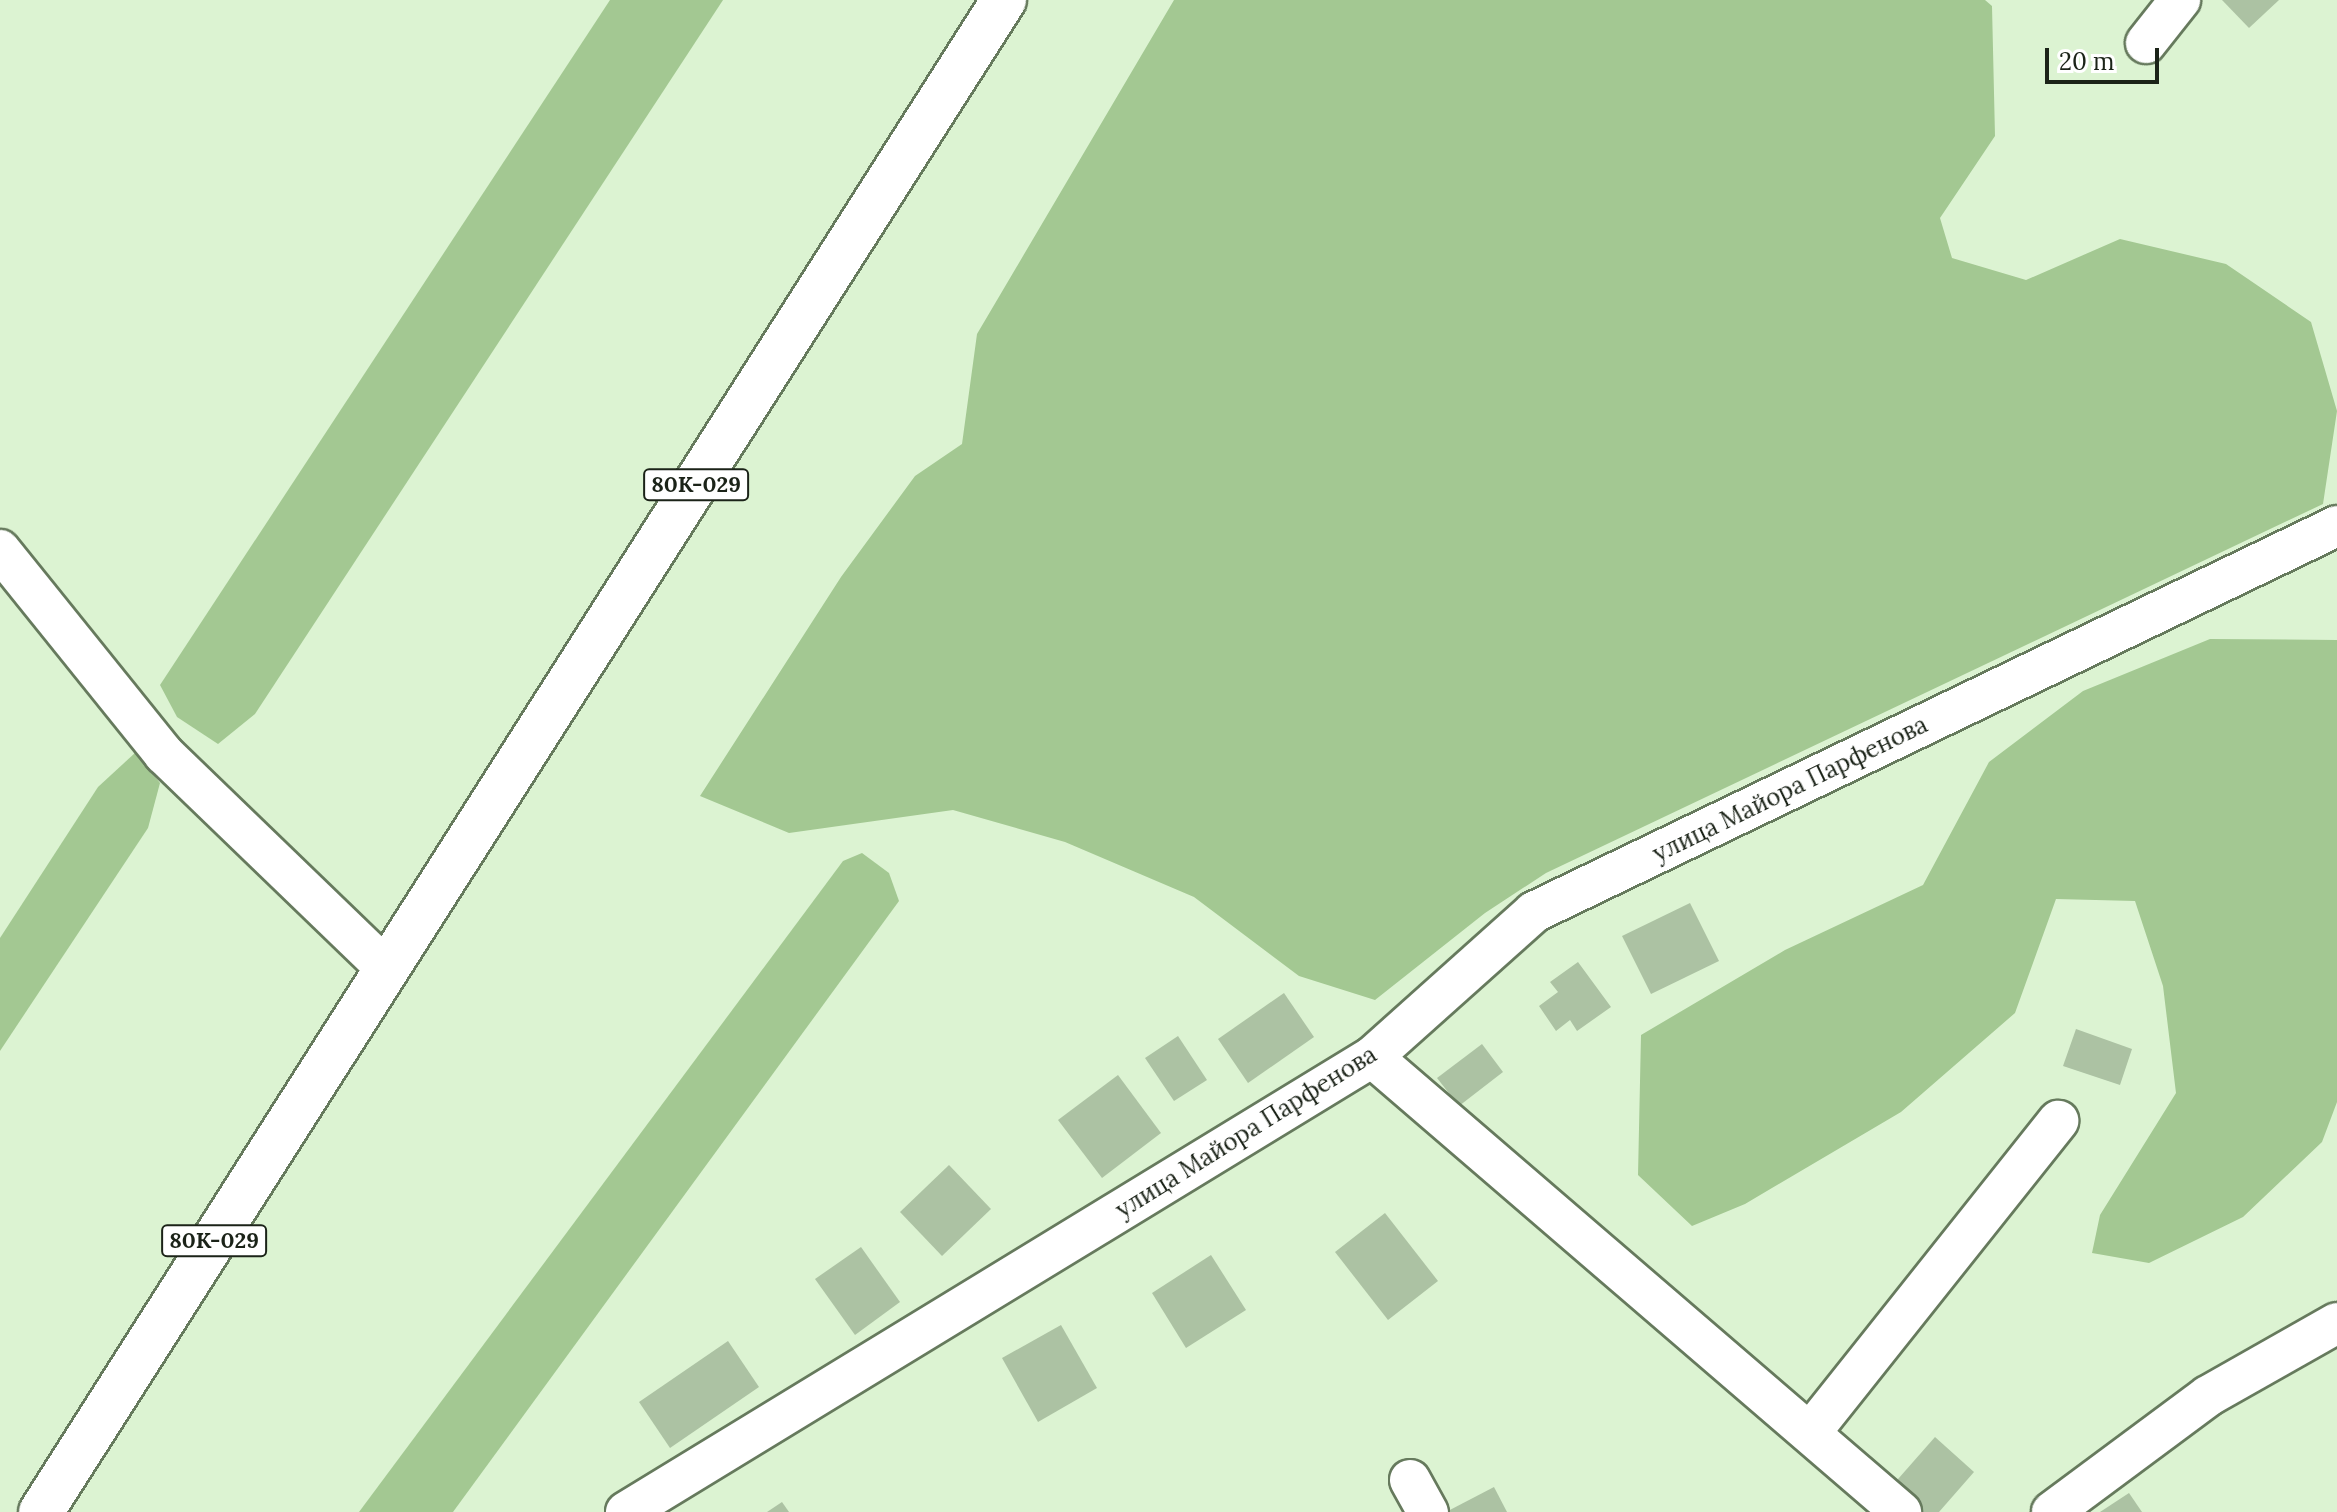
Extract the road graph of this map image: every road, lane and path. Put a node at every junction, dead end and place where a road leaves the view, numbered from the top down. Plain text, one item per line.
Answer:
1 (1004, 0) edge
2 (2180, 0) edge
3 (2146, 43) dead end
4 (2337, 526) edge
5 (0, 550) edge
6 (387, 969) junction
7 (1372, 1057) junction
8 (2058, 1121) dead end
9 (2337, 1323) edge
10 (1810, 1433) junction
11 (41, 1512) edge
12 (626, 1512) edge
13 (1901, 1512) edge
14 (2052, 1512) edge

1 - 6 main road, 80К-029
2 - 3 street
4 - 7 street, улица Майора Парфенова
5 - 6 street
6 - 11 main road, 80К-029
7 - 10 street
7 - 12 street, улица Майора Парфенова
8 - 10 street
9 - 14 street
10 - 13 street

